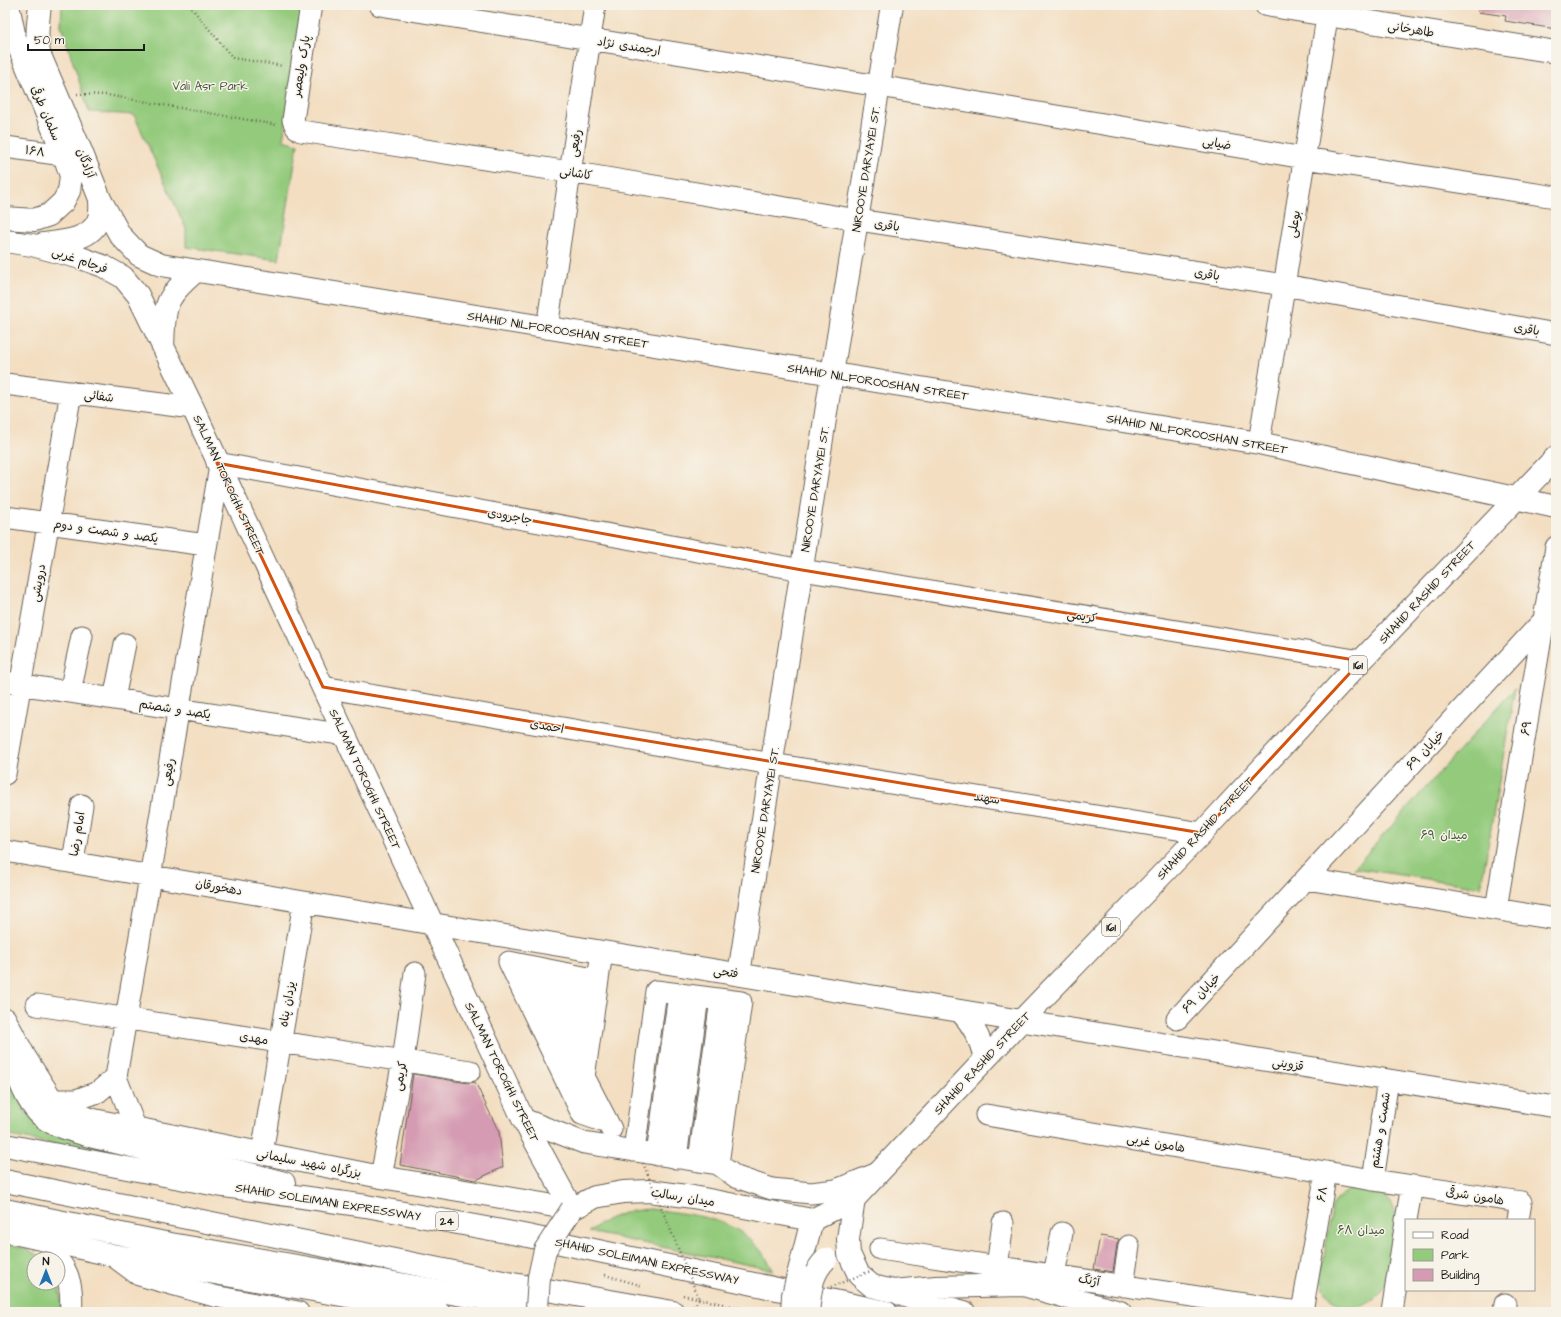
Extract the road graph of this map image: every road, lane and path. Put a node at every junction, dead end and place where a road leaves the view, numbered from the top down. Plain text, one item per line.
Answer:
1 (8, 5) edge
2 (40, 5) edge
3 (189, 5) edge
4 (311, 5) edge
5 (380, 5) edge
6 (595, 5) edge
7 (892, 5) edge
8 (1266, 5) edge
9 (1328, 10) edge
10 (10, 37) edge
11 (590, 39) junction
12 (1556, 52) edge
13 (301, 66) junction
14 (879, 86) junction
15 (56, 94) junction
16 (297, 128) junction
17 (5, 147) edge
18 (64, 156) junction
19 (1304, 158) junction
20 (570, 172) junction
21 (1556, 197) edge
22 (100, 199) junction
23 (5, 218) edge
24 (858, 220) junction
25 (5, 241) edge
26 (32, 245) junction
27 (196, 271) junction
28 (1284, 285) junction
29 (547, 328) junction
30 (1556, 334) edge
31 (163, 346) junction
32 (832, 374) junction
33 (5, 384) edge
34 (71, 392) junction
35 (193, 408) junction
36 (1259, 443) junction
37 (1556, 457) edge
38 (218, 464) junction
39 (1516, 498) junction
40 (1556, 507) edge
41 (5, 517) edge
42 (48, 523) junction
43 (206, 546) junction
44 (1556, 548) edge
45 (802, 570) junction
46 (1543, 621) junction
47 (82, 636) dead end
48 (125, 644) dead end
49 (1362, 662) junction
50 (13, 683) edge
51 (323, 687) junction
52 (70, 692) junction
53 (114, 699) junction
54 (178, 709) junction
55 (345, 735) junction
56 (772, 764) junction
57 (5, 774) edge
58 (82, 805) dead end
59 (1202, 833) junction
60 (5, 851) edge
61 (73, 862) junction
62 (150, 875) junction
63 (1306, 879) junction
64 (304, 902) junction
65 (1496, 909) junction
66 (1556, 919) edge
67 (432, 924) junction
68 (602, 952) junction
69 (527, 966) junction
70 (415, 973) dead end
71 (739, 974) junction
72 (580, 980) junction
73 (689, 995) junction
74 (726, 1000) junction
75 (37, 1005) dead end
76 (960, 1011) junction
77 (125, 1019) junction
78 (1177, 1019) dead end
79 (5, 1020) edge
80 (592, 1021) junction
81 (1021, 1021) junction
82 (5, 1033) edge
83 (280, 1042) junction
84 (588, 1048) junction
85 (985, 1059) junction
86 (403, 1061) junction
87 (470, 1072) dead end
88 (116, 1077) junction
89 (584, 1077) junction
90 (1388, 1080) junction
91 (52, 1100) junction
92 (1556, 1108) edge
93 (986, 1115) dead end
94 (523, 1119) junction
95 (608, 1123) junction
96 (135, 1128) junction
97 (5, 1145) edge
98 (262, 1153) junction
99 (646, 1155) junction
100 (708, 1163) junction
101 (1326, 1172) junction
102 (878, 1173) junction
103 (381, 1177) junction
104 (1373, 1180) junction
105 (5, 1181) edge
106 (1412, 1186) junction
107 (854, 1199) junction
108 (366, 1206) junction
109 (572, 1209) junction
110 (5, 1210) edge
111 (1406, 1219) edge
112 (1518, 1219) edge
113 (812, 1220) junction
114 (1003, 1224) dead end
115 (1405, 1228) edge
116 (5, 1231) edge
117 (1062, 1233) dead end
118 (27, 1237) junction
119 (1129, 1246) dead end
120 (880, 1249) dead end
121 (45, 1251) edge
122 (849, 1254) junction
123 (112, 1255) junction
124 (997, 1267) junction
125 (66, 1272) edge
126 (605, 1275) dead end
127 (1054, 1275) junction
128 (1123, 1286) junction
129 (645, 1287) dead end
130 (893, 1291) junction
131 (699, 1299) junction
132 (675, 1303) edge
133 (538, 1310) edge
134 (71, 1312) edge
135 (298, 1312) edge
136 (439, 1312) edge
137 (691, 1312) edge
138 (758, 1312) edge
139 (792, 1312) edge
140 (808, 1312) edge
141 (886, 1312) edge
142 (964, 1312) edge
143 (1120, 1312) edge
144 (1298, 1312) edge
145 (1302, 1312) edge
146 (1392, 1312) edge

1 - 10 main road, سلمان طرقی
2 - 15 main road, آزادگان
3 - 13 path
4 - 13 street, پارک ولیعصر
5 - 11 street, ارجمندی نژاد
6 - 11 street, رفیعی
7 - 14 main road, NIROOYE DARYAYEI ST.
8 - 9 main road, طاهرخانی
9 - 12 main road, طاهرخانی
9 - 19 street, بوعلی
10 - 18 main road, سلمان طرقی
11 - 14 street, ارجمندی نژاد
11 - 20 street, رفیعی
13 - 16 street, پارک ولیعصر
14 - 19 street, ضیایی
14 - 24 main road, NIROOYE DARYAYEI ST.
15 - 16 path
15 - 22 main road, آزادگان
16 - 20 street, کاشانی
17 - 18 street, ۱۶۸
18 - 23 main road, سلمان طرقی
19 - 21 street, ضیایی
19 - 28 street, بوعلی
20 - 24 street, کاشانی
20 - 29 street, رفیعی
22 - 26 main road
22 - 27 main road, آزادگان
24 - 28 street, باقری
24 - 32 main road, NIROOYE DARYAYEI ST.
25 - 26 main road, فرجام غربی
26 - 31 main road, فرجام غربی
27 - 29 main road, SHAHID NILFOROOSHAN STREET
27 - 31 main road
28 - 30 street, باقری
28 - 36 street, بوعلی
29 - 32 main road, SHAHID NILFOROOSHAN STREET
31 - 35 main road, SALMAN TOROGHI STREET
32 - 36 main road, SHAHID NILFOROOSHAN STREET
32 - 45 main road, NIROOYE DARYAYEI ST.
33 - 34 street, شفائی
34 - 35 street, شفائی
34 - 42 street, درویشی
35 - 38 main road, SALMAN TOROGHI STREET
36 - 39 main road, SHAHID NILFOROOSHAN STREET
37 - 39 main road, SHAHID RASHID STREET / 161
38 - 43 street, رفیعی
38 - 45 street, جاجرودی
38 - 51 main road, SALMAN TOROGHI STREET
39 - 40 main road, SHAHID NILFOROOSHAN STREET
39 - 49 main road, SHAHID RASHID STREET / 161
41 - 42 street, یکصد و شصت و دوم
42 - 43 street, یکصد و شصت و دوم
42 - 50 street, درویشی
43 - 54 street, رفیعی
44 - 46 street, ۶۹
45 - 49 street, کریمی
45 - 56 main road, NIROOYE DARYAYEI ST.
46 - 63 street, خیابان ۶۹
46 - 65 street, ۶۹
47 - 52 street
48 - 53 street
49 - 59 main road, SHAHID RASHID STREET / 161
50 - 52 street, یکصد و شصتم
50 - 57 street, درویشی
51 - 55 main road, SALMAN TOROGHI STREET
51 - 56 street, احمدی
52 - 53 street, یکصد و شصتم
53 - 54 street, یکصد و شصتم
54 - 55 street, یکصد و شصتم
54 - 62 street, رفیعی
55 - 67 main road, SALMAN TOROGHI STREET
56 - 59 street, سهند
56 - 71 main road, NIROOYE DARYAYEI ST.
58 - 61 street, امام رضا
59 - 81 main road, SHAHID RASHID STREET / 161
60 - 61 street, دهخورقان
61 - 62 street, دهخورقان
62 - 64 street, دهخورقان
62 - 77 street, رفیعی
63 - 65 street
63 - 78 street, خیابان ۶۹
64 - 67 street, دهخورقان
64 - 83 street, یزدان پناه
65 - 66 street
67 - 68 main road, فتحی
67 - 94 main road, SALMAN TOROGHI STREET
68 - 71 main road, فتحی
68 - 72 street
69 - 72 street
69 - 89 street
69 - 95 street
70 - 86 street, کریمی
71 - 74 street
71 - 76 main road, فتحی
72 - 80 street
72 - 80 street
72 - 84 street
73 - 74 street
73 - 99 street
73 - 99 street
74 - 100 street
75 - 77 street, مهدی
76 - 81 main road, فتحی
76 - 85 main road
77 - 83 street, مهدی
77 - 88 street, رفیعی
79 - 91 main road
80 - 84 street
81 - 85 main road, SHAHID RASHID STREET / 161
81 - 90 street, قزوینی
82 - 108 main road
83 - 86 street, مهدی
83 - 98 street, یزدان پناه
84 - 89 street
85 - 102 main road, SHAHID RASHID STREET / 161
86 - 87 street, مهدی
86 - 103 street, کریمی
88 - 91 street
88 - 96 street
89 - 95 street
90 - 92 street, قزوینی
90 - 104 street, شصت و هشتم
91 - 96 main road, بزرگراه شهید سلیمانی
93 - 101 street, هامون غربی
94 - 99 street
94 - 109 main road, SALMAN TOROGHI STREET
95 - 99 street
96 - 98 main road, بزرگراه شهید سلیمانی
97 - 108 main road, SHAHID SOLEIMANI EXPRESSWAY / 24
98 - 103 main road, بزرگراه شهید سلیمانی
99 - 100 street
99 - 131 path, bridge
100 - 102 street
101 - 104 street, ۶۸
101 - 145 street, ۶۸
102 - 107 main road, SHAHID RASHID STREET / 161
103 - 109 main road, بزرگراه شهید سلیمانی
104 - 106 street, ۶۸
105 - 132 main road
106 - 111 street
106 - 112 street, هامون شرقی
107 - 113 main road, SHAHID RASHID STREET / 161
107 - 122 main road
108 - 141 main road, SHAHID SOLEIMANI EXPRESSWAY / 24
109 - 113 main road, میدان رسالت
109 - 133 main road, میدان رسالت, bridge
110 - 133 main road
113 - 139 main road, bridge
114 - 124 street
115 - 146 street
116 - 118 main road
117 - 127 street
118 - 121 main road
118 - 123 main road
119 - 128 street
120 - 124 street, آژنگ
122 - 130 main road
122 - 140 main road, bridge
123 - 135 street
123 - 136 main road
124 - 127 street, آژنگ
125 - 134 main road
126 - 129 path
127 - 128 street, آژنگ
128 - 144 street, آژنگ
130 - 142 main road
130 - 143 main road
131 - 132 path
131 - 137 path
131 - 138 path

